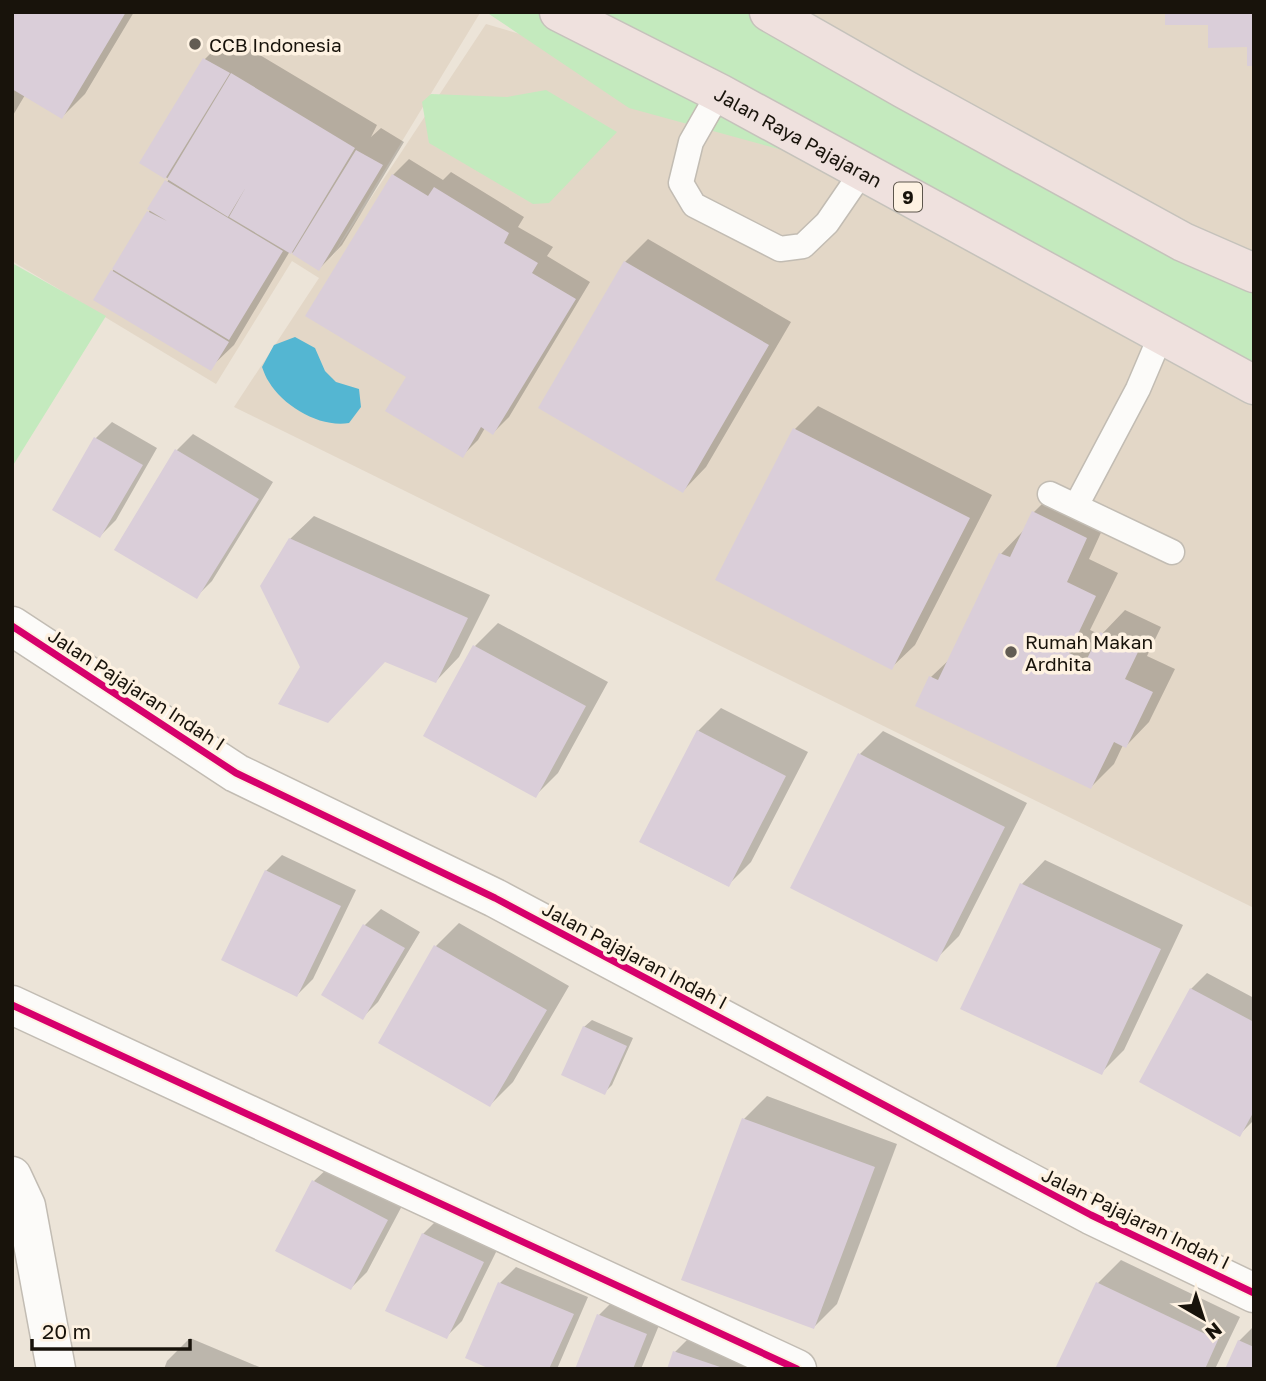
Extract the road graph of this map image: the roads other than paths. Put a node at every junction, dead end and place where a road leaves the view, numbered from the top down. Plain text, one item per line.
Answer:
1 (559, 12) edge
2 (769, 12) edge
3 (719, 93) junction
4 (862, 172) junction
5 (1254, 273) edge
6 (1161, 335) junction
7 (1254, 386) edge
8 (1050, 494) dead end
9 (1077, 504) junction
10 (1172, 552) dead end
11 (12, 626) edge
12 (12, 1005) edge
13 (17, 1197) edge
14 (1254, 1293) edge
15 (57, 1369) edge
16 (797, 1369) edge

1 - 3 highway, Jalan Raya Pajajaran / 9
2 - 5 highway
3 - 4 highway, Jalan Raya Pajajaran / 9
3 - 4 lane
4 - 6 highway, Jalan Raya Pajajaran / 9
6 - 7 highway, Jalan Raya Pajajaran / 9
6 - 9 lane
8 - 9 lane
9 - 10 lane
11 - 14 street, Jalan Pajajaran Indah I
12 - 16 street
13 - 15 street

